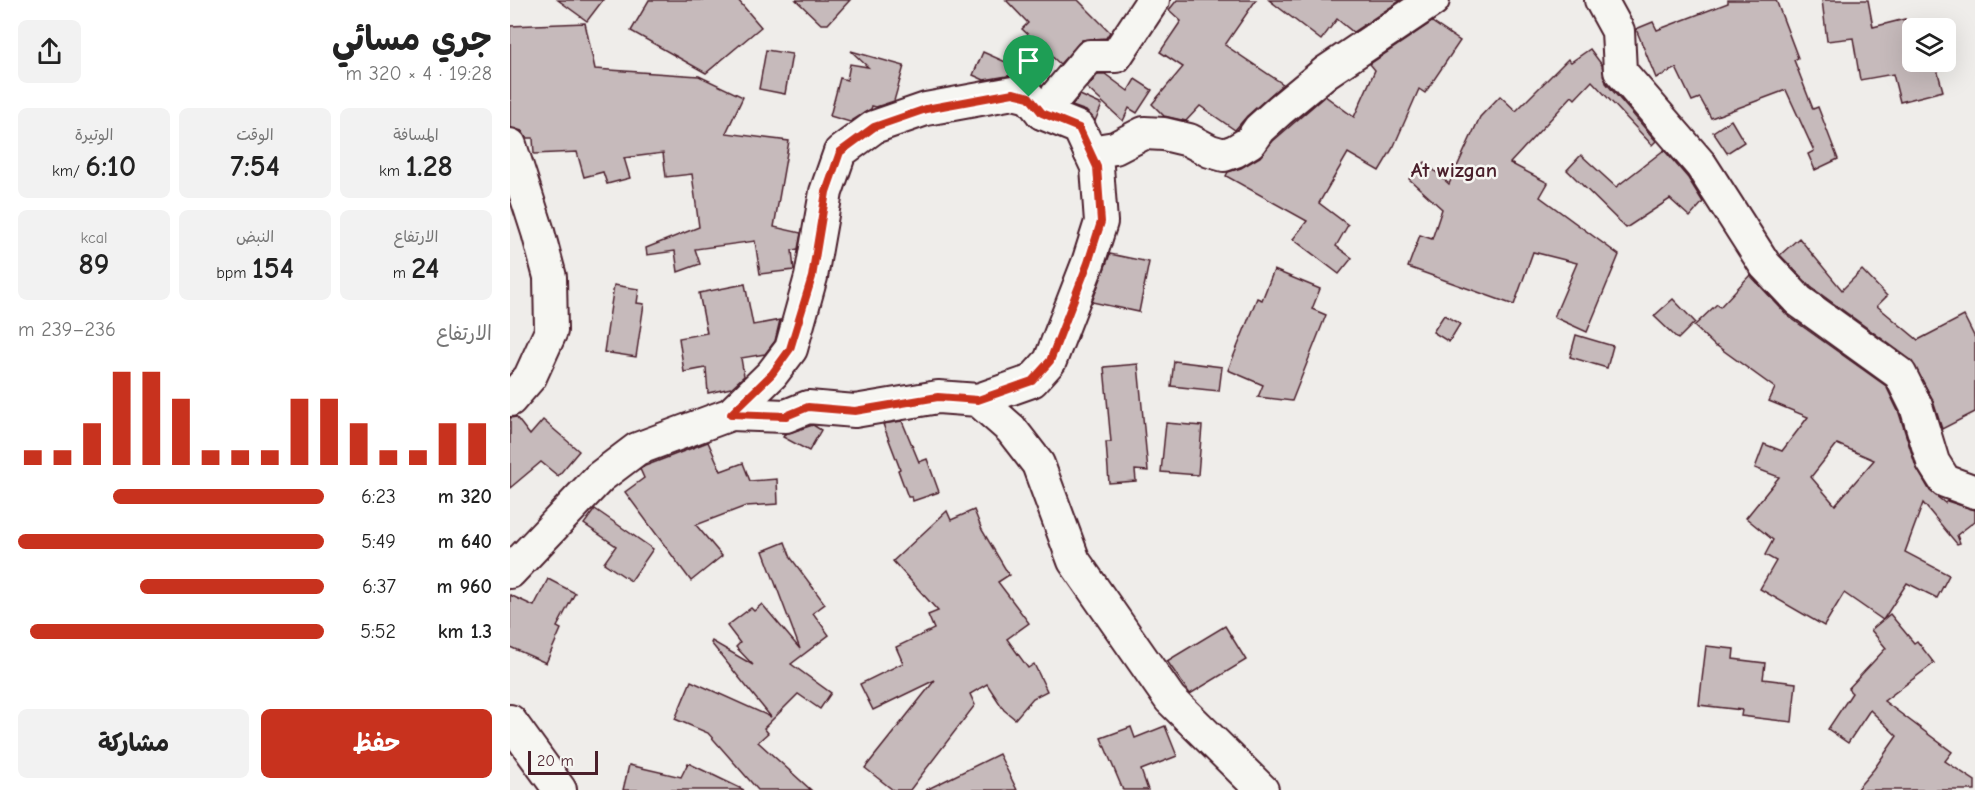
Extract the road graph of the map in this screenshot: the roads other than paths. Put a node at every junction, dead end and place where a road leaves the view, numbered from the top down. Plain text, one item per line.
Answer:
1 (1153, 0) edge
2 (1433, 0) edge
3 (1601, 0) edge
4 (1042, 113) junction
5 (510, 146) edge
6 (1090, 152) junction
7 (510, 400) edge
8 (978, 400) junction
9 (731, 414) junction
10 (1975, 492) edge
11 (510, 572) edge
12 (510, 721) edge
13 (560, 790) edge
14 (1262, 790) edge

1 - 4 street
2 - 6 street
3 - 10 street
4 - 6 street
4 - 9 street
5 - 7 street
6 - 8 street
8 - 9 street
8 - 14 street
9 - 11 street
12 - 13 street

